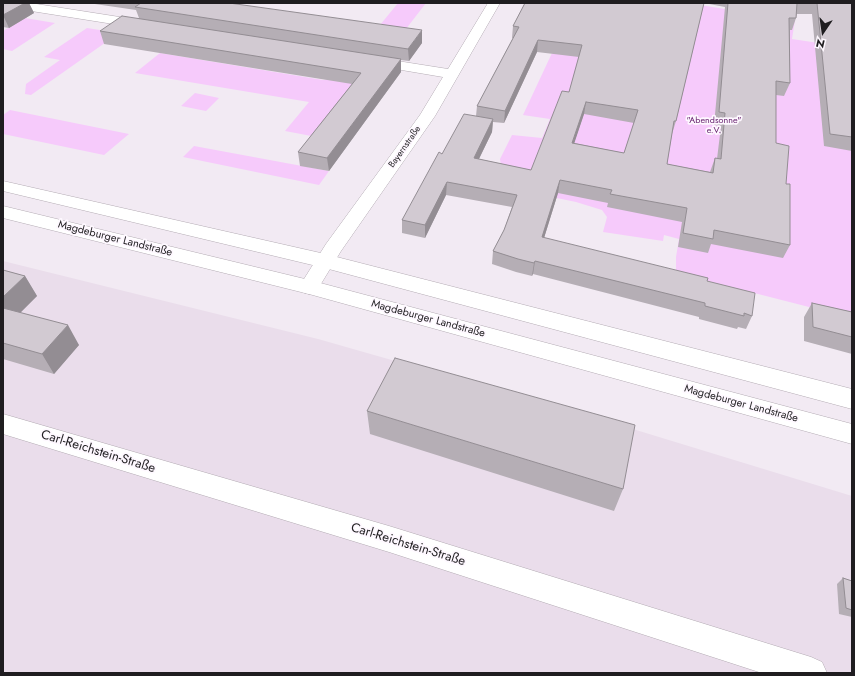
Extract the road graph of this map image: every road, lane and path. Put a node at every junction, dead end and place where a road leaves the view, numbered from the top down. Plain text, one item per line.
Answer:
1 (6, 3) edge
2 (494, 3) edge
3 (159, 27) edge
4 (357, 59) edge
5 (452, 74) junction
6 (3, 186) edge
7 (3, 212) edge
8 (325, 261) junction
9 (309, 287) junction
10 (852, 399) edge
11 (3, 424) edge
12 (852, 434) edge
13 (811, 673) edge

1 - 3 street
2 - 5 street, Bayernstraße
4 - 5 street
5 - 8 street, Bayernstraße
6 - 8 street
7 - 9 street, Magdeburger Landstraße
8 - 9 street, Bayernstraße
8 - 10 street
9 - 12 street, Magdeburger Landstraße
11 - 13 street, Carl-Reichstein-Straße

